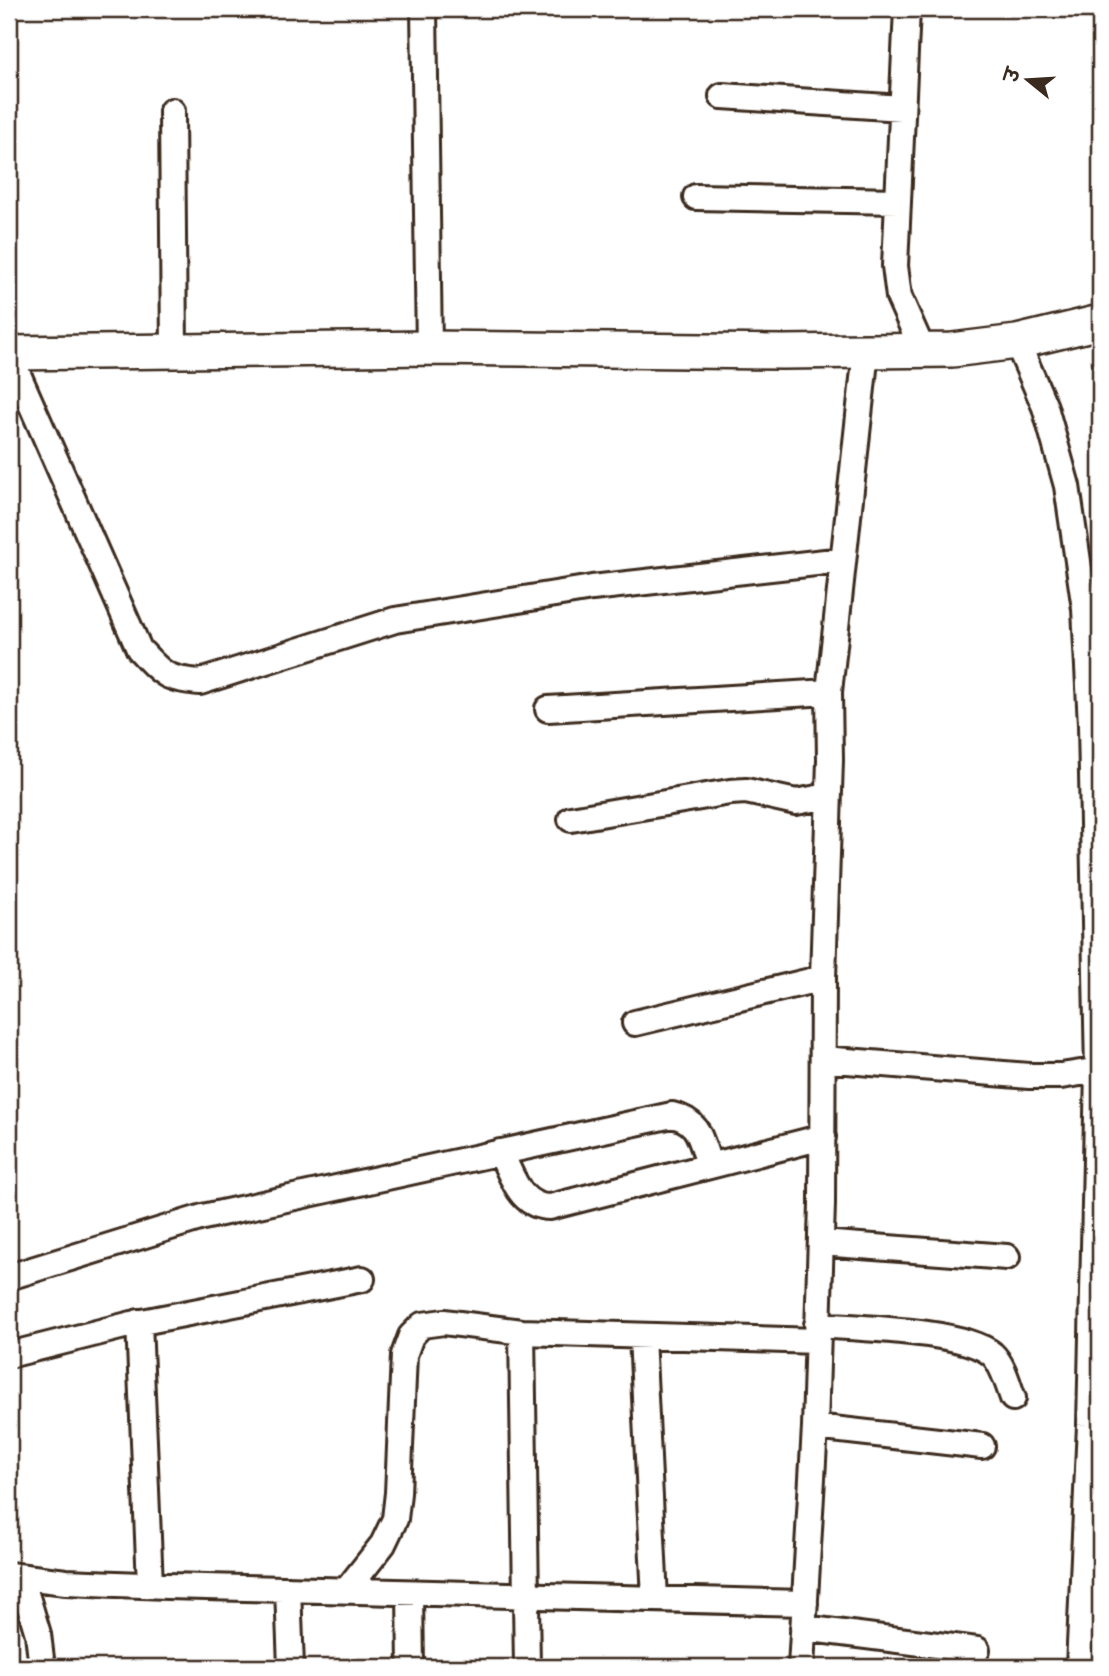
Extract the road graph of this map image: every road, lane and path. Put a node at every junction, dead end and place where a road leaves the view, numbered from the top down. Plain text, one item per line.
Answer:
1 (424, 9) edge
2 (907, 9) edge
3 (722, 96) dead end
4 (902, 108) junction
5 (172, 111) dead end
6 (696, 197) dead end
7 (898, 201) junction
8 (1100, 322) edge
9 (1017, 342) junction
10 (429, 348) junction
11 (174, 351) junction
12 (866, 351) junction
13 (923, 351) junction
14 (9, 353) edge
15 (844, 560) junction
16 (829, 692) junction
17 (548, 709) dead end
18 (828, 796) junction
19 (571, 819) dead end
20 (1098, 911) edge
21 (823, 978) junction
22 (635, 1023) dead end
23 (823, 1059) junction
24 (1099, 1070) edge
25 (1099, 1103) edge
26 (823, 1137) junction
27 (500, 1152) junction
28 (709, 1164) junction
29 (821, 1243) junction
30 (1007, 1257) dead end
31 (9, 1277) edge
32 (362, 1279) dead end
33 (139, 1322) junction
34 (522, 1332) junction
35 (817, 1333) junction
36 (642, 1336) junction
37 (9, 1355) edge
38 (1013, 1398) dead end
39 (1095, 1422) edge
40 (815, 1427) junction
41 (982, 1446) dead end
42 (15, 1576) edge
43 (150, 1585) junction
44 (288, 1589) junction
45 (346, 1591) junction
46 (410, 1593) junction
47 (527, 1596) junction
48 (655, 1599) junction
49 (805, 1603) junction
50 (803, 1628) junction
51 (977, 1650) dead end
52 (42, 1667) edge
53 (291, 1667) edge
54 (411, 1667) edge
55 (527, 1667) edge
56 (801, 1667) edge
57 (1079, 1667) edge

1 - 10 street
2 - 4 street
3 - 4 street
4 - 7 street
5 - 11 street
6 - 7 street
7 - 13 street
8 - 9 street
9 - 13 street
9 - 20 street
10 - 11 street
10 - 12 street
11 - 14 street
12 - 13 street
12 - 15 street
14 - 15 street
15 - 16 street
16 - 17 street
16 - 18 street
18 - 19 street
18 - 21 street
20 - 24 street
21 - 22 street
21 - 23 street
23 - 24 street
23 - 26 street
24 - 25 street
25 - 39 street
26 - 28 street
26 - 29 street
27 - 28 street
27 - 28 street
27 - 31 street
29 - 30 street
29 - 35 street
32 - 33 street
33 - 37 street
33 - 43 street
34 - 36 street
34 - 45 street
34 - 47 street
35 - 36 street
35 - 38 street
35 - 40 street
36 - 48 street
39 - 57 street
40 - 41 street
40 - 49 street
42 - 43 street
42 - 52 street
43 - 44 street
44 - 45 street
44 - 53 street
45 - 46 street
46 - 47 street
46 - 54 street
47 - 48 street
47 - 55 street
48 - 49 street
49 - 50 street
50 - 51 street
50 - 56 street

